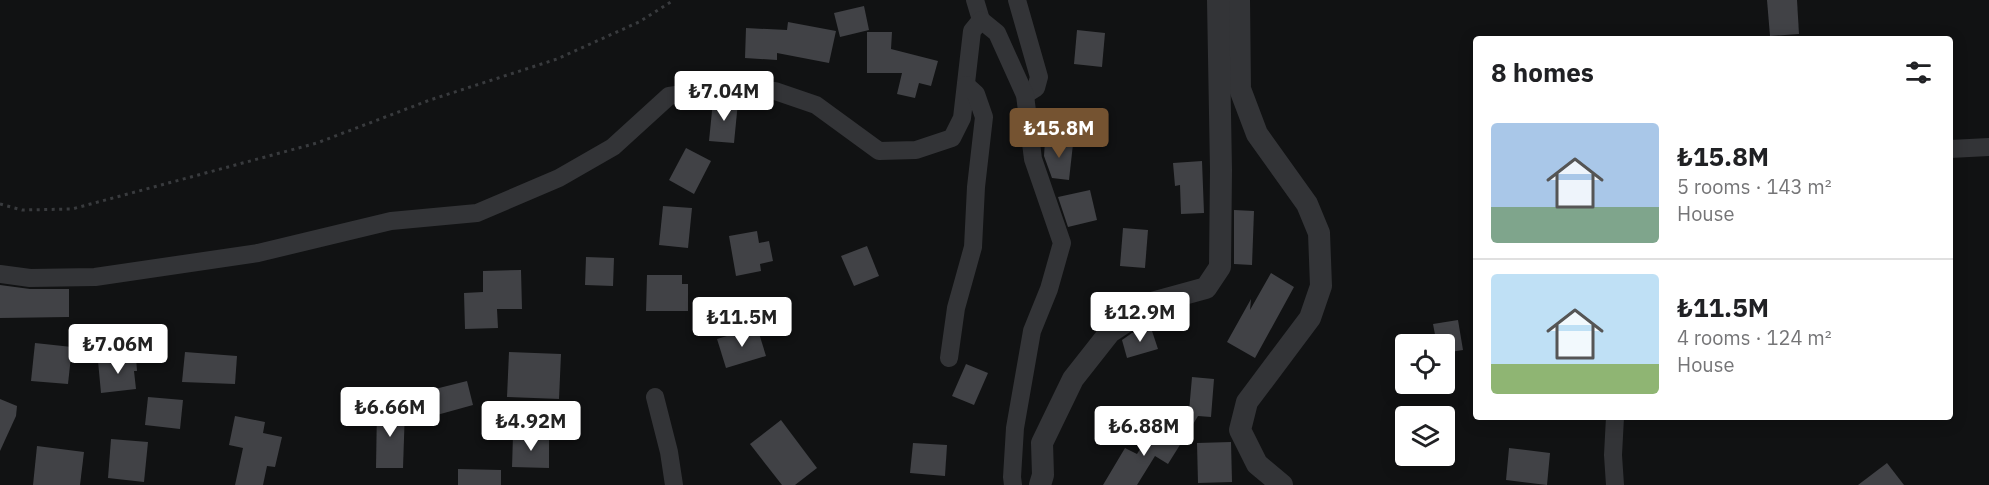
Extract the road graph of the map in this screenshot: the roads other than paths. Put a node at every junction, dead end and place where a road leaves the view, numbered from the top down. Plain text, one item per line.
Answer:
1 (975, 0) edge
2 (1017, 0) edge
3 (1218, 0) edge
4 (1239, 0) edge
5 (981, 20) junction
6 (966, 85) junction
7 (1025, 95) junction
8 (1989, 147) edge
9 (1953, 149) edge
10 (0, 274) edge
11 (949, 358) dead end
12 (655, 397) dead end
13 (1615, 420) edge
14 (674, 485) edge
15 (1013, 485) edge
16 (1040, 485) edge
17 (1282, 485) edge
18 (1615, 485) edge

1 - 5 street
2 - 7 street
3 - 16 street
4 - 17 street
5 - 6 street
5 - 7 street
6 - 10 street
6 - 11 street
7 - 15 street
8 - 9 street
12 - 14 street
13 - 18 street

